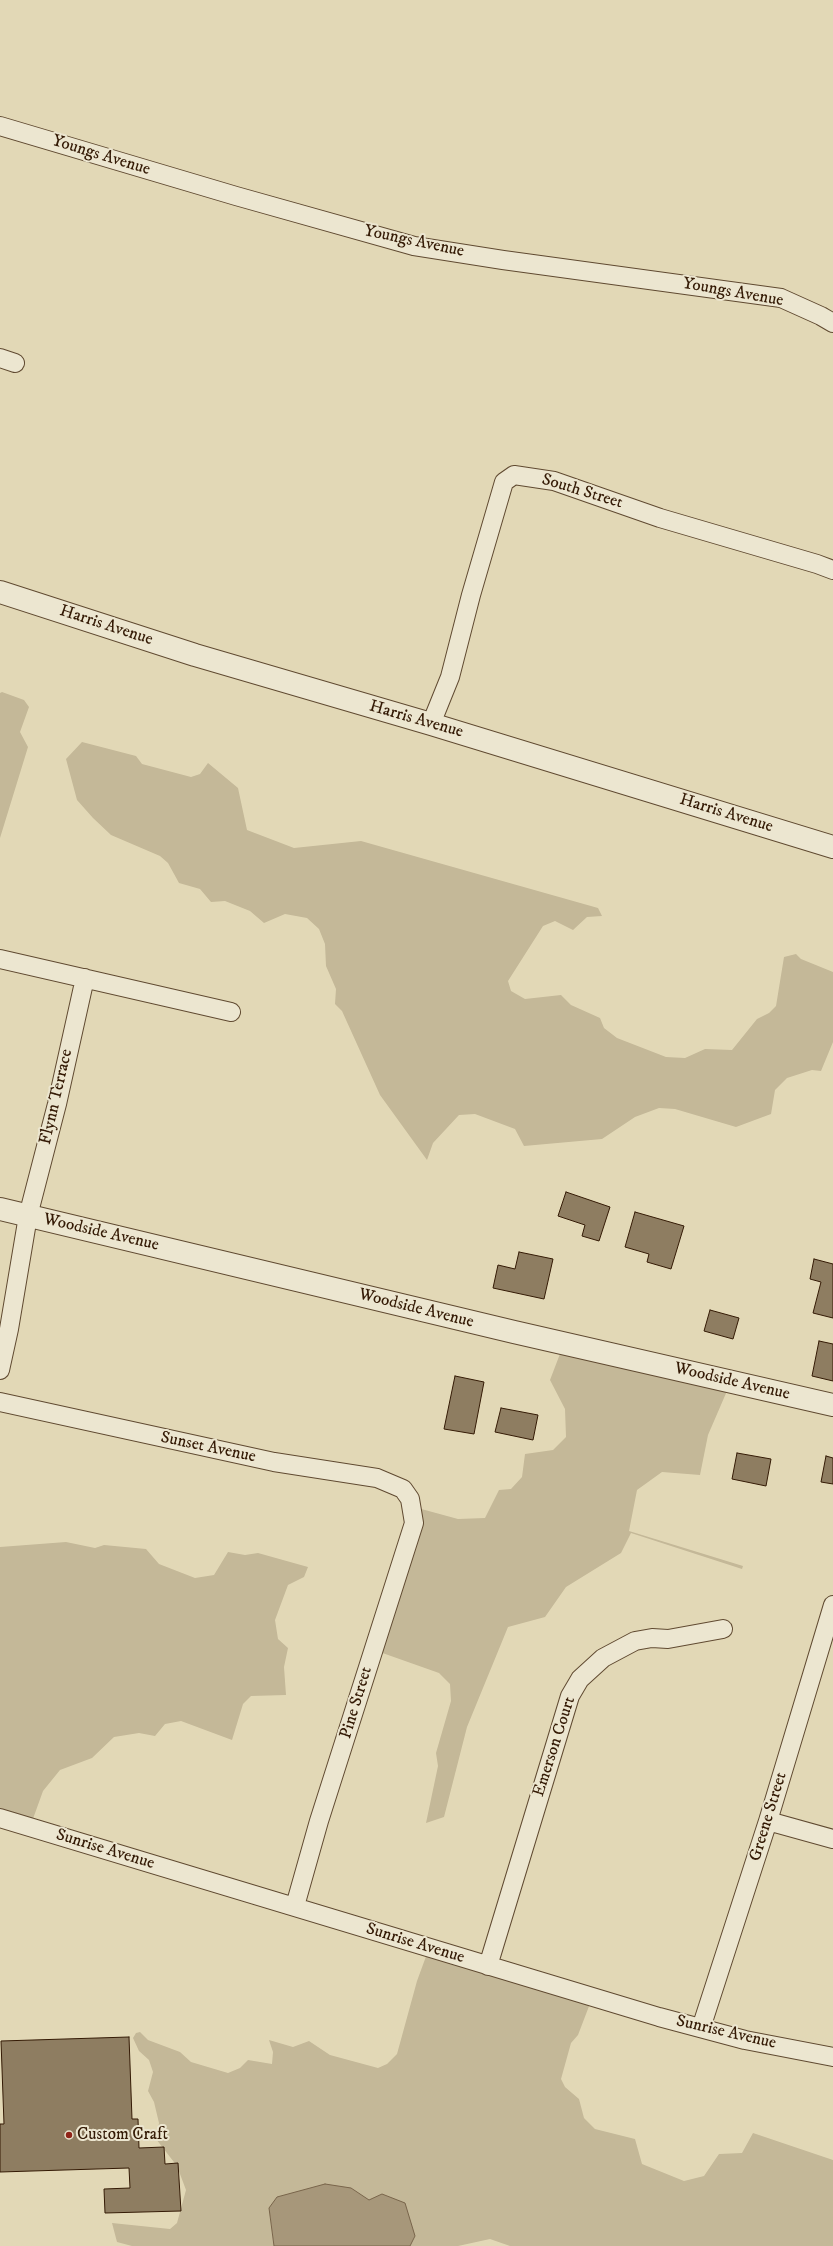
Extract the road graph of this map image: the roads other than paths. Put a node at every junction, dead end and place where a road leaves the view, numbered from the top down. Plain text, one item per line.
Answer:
1 (0, 126) edge
2 (833, 323) edge
3 (833, 570) edge
4 (0, 592) edge
5 (431, 724) junction
6 (833, 846) edge
7 (0, 959) edge
8 (85, 978) junction
9 (231, 1012) dead end
10 (0, 1209) edge
11 (28, 1216) junction
12 (0, 1370) edge
13 (0, 1402) edge
14 (833, 1405) edge
15 (410, 1500) joint
16 (833, 1605) edge
17 (723, 1629) dead end
18 (0, 1818) edge
19 (768, 1820) junction
20 (833, 1839) edge
21 (295, 1906) junction
22 (488, 1966) junction
23 (701, 2028) junction
24 (833, 2057) edge

1 - 2 street, Youngs Avenue
3 - 5 street, South Street
4 - 5 street, Harris Avenue
5 - 6 street, Harris Avenue
7 - 8 street
8 - 9 street
8 - 11 street, Flynn Terrace
10 - 11 street, Woodside Avenue
11 - 12 street, Flynn Terrace
11 - 14 street, Woodside Avenue
13 - 15 street, Sunset Avenue
15 - 21 street, Pine Street
16 - 19 street, Greene Street
17 - 22 street, Emerson Court
18 - 21 street, Sunrise Avenue
19 - 20 street
19 - 23 street, Greene Street
21 - 22 street, Sunrise Avenue
22 - 23 street, Sunrise Avenue
23 - 24 street, Sunrise Avenue

